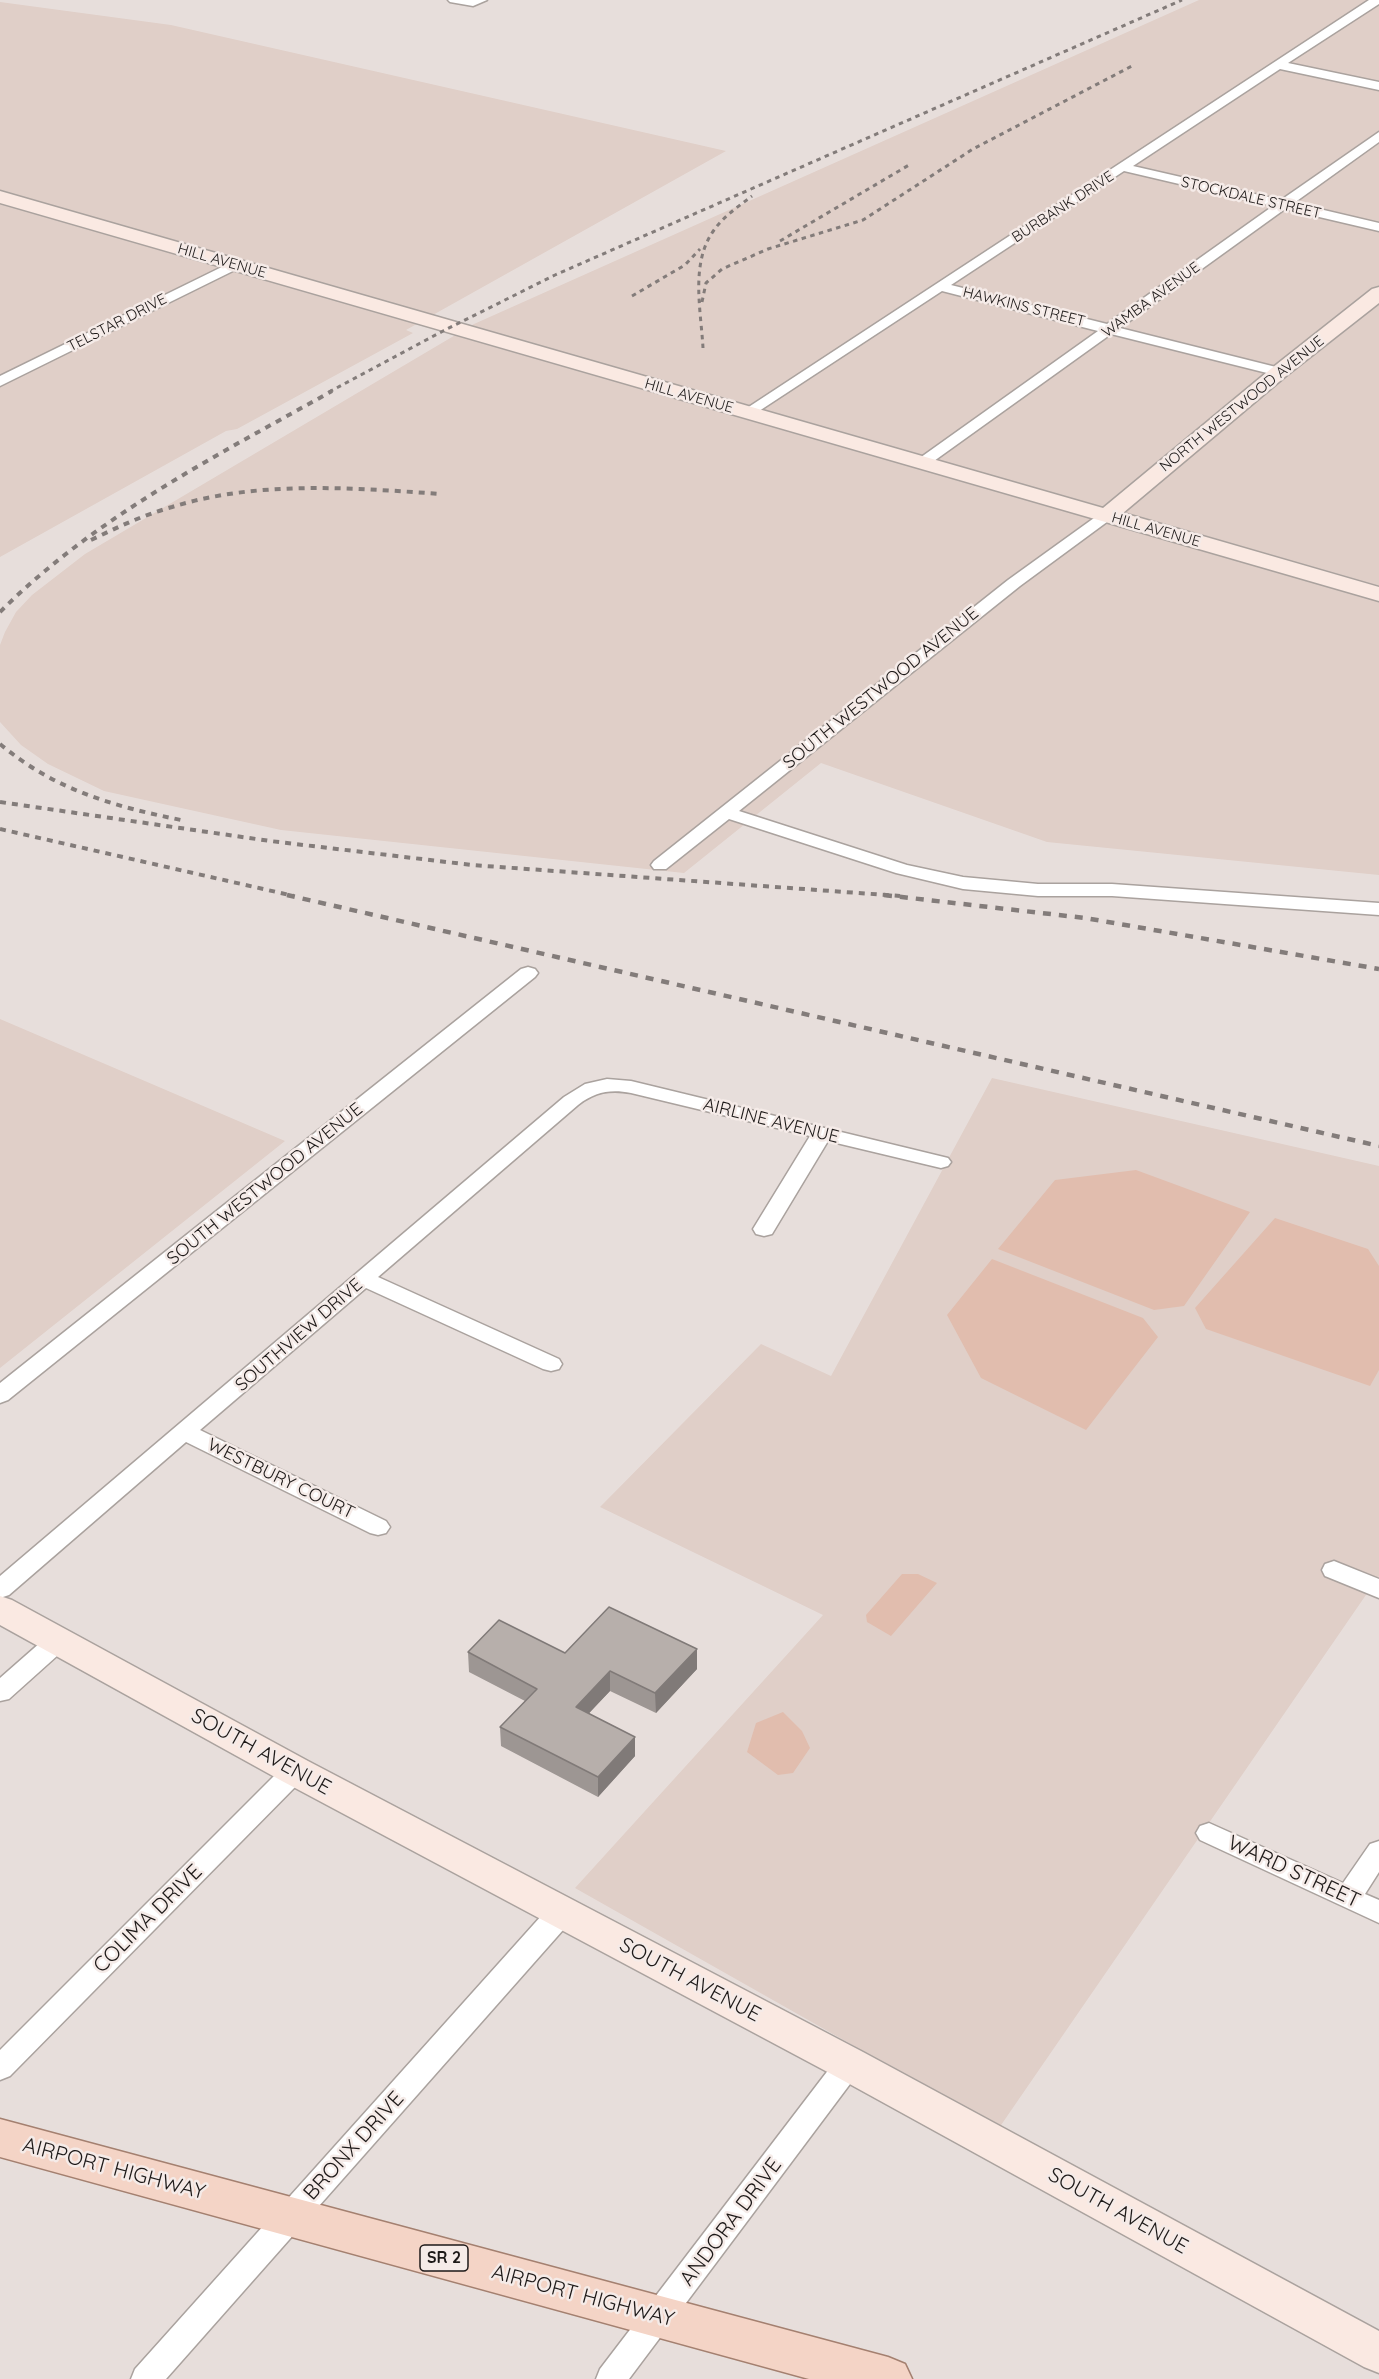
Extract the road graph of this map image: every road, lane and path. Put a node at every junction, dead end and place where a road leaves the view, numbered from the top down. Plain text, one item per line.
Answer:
1 (454, 0) edge
2 (481, 0) edge
3 (1377, 0) edge
4 (1280, 64) junction
5 (1379, 86) edge
6 (1379, 136) edge
7 (1123, 167) junction
8 (0, 197) edge
9 (1282, 205) junction
10 (1379, 227) edge
11 (234, 265) junction
12 (942, 287) junction
13 (1379, 293) edge
14 (1111, 329) junction
15 (1279, 372) junction
16 (0, 382) edge
17 (748, 412) junction
18 (922, 463) junction
19 (1106, 516) junction
20 (1379, 594) edge
21 (726, 812) junction
22 (660, 865) dead end
23 (1379, 909) edge
24 (528, 973) dead end
25 (600, 1086) joint
26 (822, 1133) junction
27 (942, 1162) dead end
28 (764, 1229) dead end
29 (364, 1279) junction
30 (551, 1364) dead end
31 (0, 1395) edge
32 (185, 1432) junction
33 (378, 1527) dead end
34 (1334, 1570) dead end
35 (0, 1589) edge
36 (1379, 1589) edge
37 (0, 1610) edge
38 (58, 1641) junction
39 (0, 1692) edge
40 (296, 1771) junction
41 (1209, 1833) dead end
42 (1379, 1851) edge
43 (1348, 1897) junction
44 (1379, 1912) edge
45 (561, 1913) junction
46 (849, 2064) junction
47 (0, 2067) edge
48 (0, 2138) edge
49 (291, 2216) junction
50 (659, 2317) junction
51 (1379, 2353) edge
52 (146, 2379) edge
53 (611, 2379) edge
54 (888, 2379) edge

1 - 2 street
3 - 4 street, BURBANK DRIVE
4 - 5 street
4 - 7 street, BURBANK DRIVE
6 - 9 street, WAMBA AVENUE
7 - 9 street, STOCKDALE STREET
7 - 12 street, BURBANK DRIVE
8 - 11 main road, HILL AVENUE
9 - 10 street, STOCKDALE STREET
9 - 14 street, WAMBA AVENUE
11 - 16 street, TELSTAR DRIVE
11 - 17 main road, HILL AVENUE
12 - 14 street, HAWKINS STREET
12 - 17 street, BURBANK DRIVE
13 - 15 main road, NORTH WESTWOOD AVENUE
14 - 15 street, HAWKINS STREET
14 - 18 street, WAMBA AVENUE
15 - 19 main road, NORTH WESTWOOD AVENUE
17 - 18 main road, HILL AVENUE
18 - 19 main road, HILL AVENUE
19 - 20 main road, HILL AVENUE
19 - 21 street, SOUTH WESTWOOD AVENUE
21 - 22 street, SOUTH WESTWOOD AVENUE
21 - 23 street
24 - 31 street, SOUTH WESTWOOD AVENUE
25 - 26 street, AIRLINE AVENUE
25 - 29 street, SOUTHVIEW DRIVE
26 - 27 street, AIRLINE AVENUE
26 - 28 street
29 - 30 street
29 - 32 street, SOUTHVIEW DRIVE
32 - 33 street, WESTBURY COURT
32 - 35 street, SOUTHVIEW DRIVE
34 - 36 street
37 - 38 main road, SOUTH AVENUE
38 - 39 street
38 - 40 main road, SOUTH AVENUE
40 - 45 main road, SOUTH AVENUE
40 - 47 street, COLIMA DRIVE
41 - 43 street, WARD STREET
42 - 43 street
43 - 44 street, WARD STREET
45 - 46 main road, SOUTH AVENUE
45 - 49 street, BRONX DRIVE
46 - 50 street, ANDORA DRIVE
46 - 51 main road, SOUTH AVENUE
48 - 49 main road, AIRPORT HIGHWAY / SR 2
49 - 50 main road, AIRPORT HIGHWAY / SR 2
49 - 52 street, BRONX DRIVE
50 - 53 street, ANDORA DRIVE
50 - 54 main road, AIRPORT HIGHWAY / SR 2

